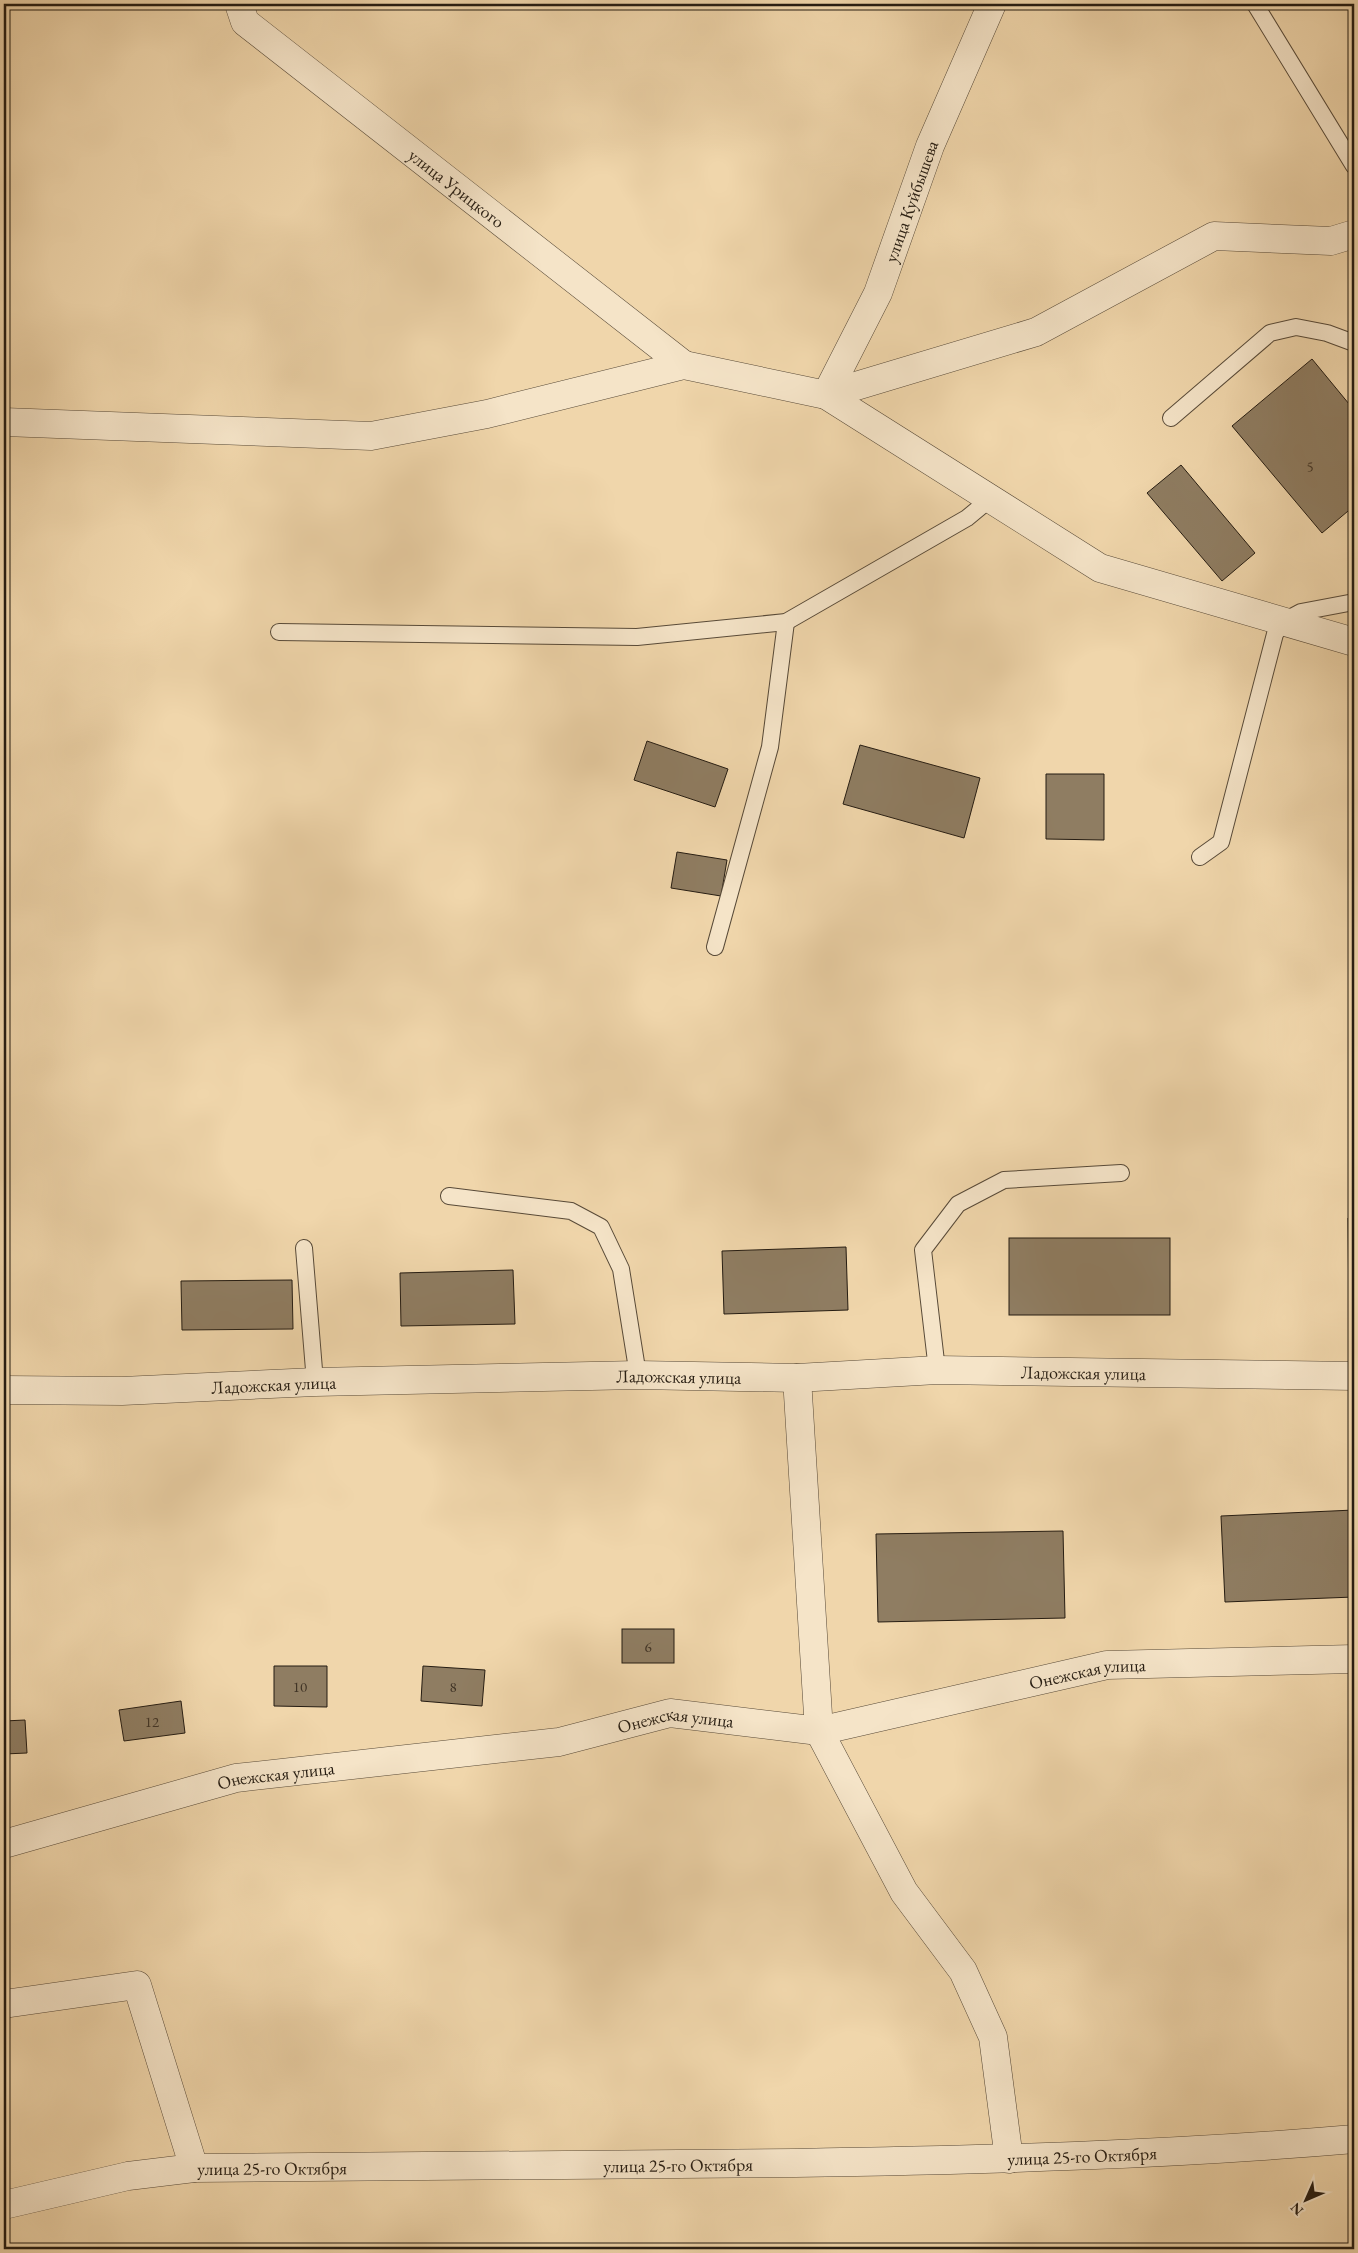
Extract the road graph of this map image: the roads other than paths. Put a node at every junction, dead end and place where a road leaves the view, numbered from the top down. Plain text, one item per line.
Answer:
1 (240, 4) edge
2 (992, 4) edge
3 (1255, 4) edge
4 (1354, 166) edge
5 (1354, 234) edge
6 (1354, 343) edge
7 (684, 365) junction
8 (826, 395) junction
9 (1171, 418) dead end
10 (4, 422) edge
11 (990, 499) junction
12 (1354, 602) edge
13 (1284, 621) junction
14 (786, 622) junction
15 (279, 632) dead end
16 (1354, 642) edge
17 (1200, 857) dead end
18 (716, 947) dead end
19 (1121, 1173) dead end
20 (450, 1196) dead end
21 (304, 1248) dead end
22 (937, 1370) junction
23 (638, 1375) junction
24 (1354, 1376) edge
25 (797, 1378) junction
26 (315, 1382) junction
27 (4, 1390) edge
28 (1354, 1659) edge
29 (819, 1731) junction
30 (4, 1844) edge
31 (4, 2004) edge
32 (1354, 2139) edge
33 (1009, 2159) junction
34 (194, 2168) junction
35 (4, 2205) edge

1 - 7 street, улица Урицкого
2 - 8 street, улица Куйбышева
3 - 4 lane
5 - 8 street
6 - 9 lane
7 - 8 street
7 - 10 street
8 - 11 street
11 - 13 street
11 - 14 lane
12 - 13 lane
13 - 16 street
13 - 17 lane
14 - 15 lane
14 - 18 lane
19 - 22 lane
20 - 23 lane
21 - 26 lane
22 - 24 street, Ладожская улица
22 - 25 street, Ладожская улица
23 - 25 street, Ладожская улица
23 - 26 street, Ладожская улица
25 - 29 street
26 - 27 street, Ладожская улица
28 - 29 street, Онежская улица
29 - 30 street, Онежская улица
29 - 33 street
31 - 34 street
32 - 33 street, улица 25-го Октября
33 - 34 street, улица 25-го Октября
34 - 35 street, улица 25-го Октября

